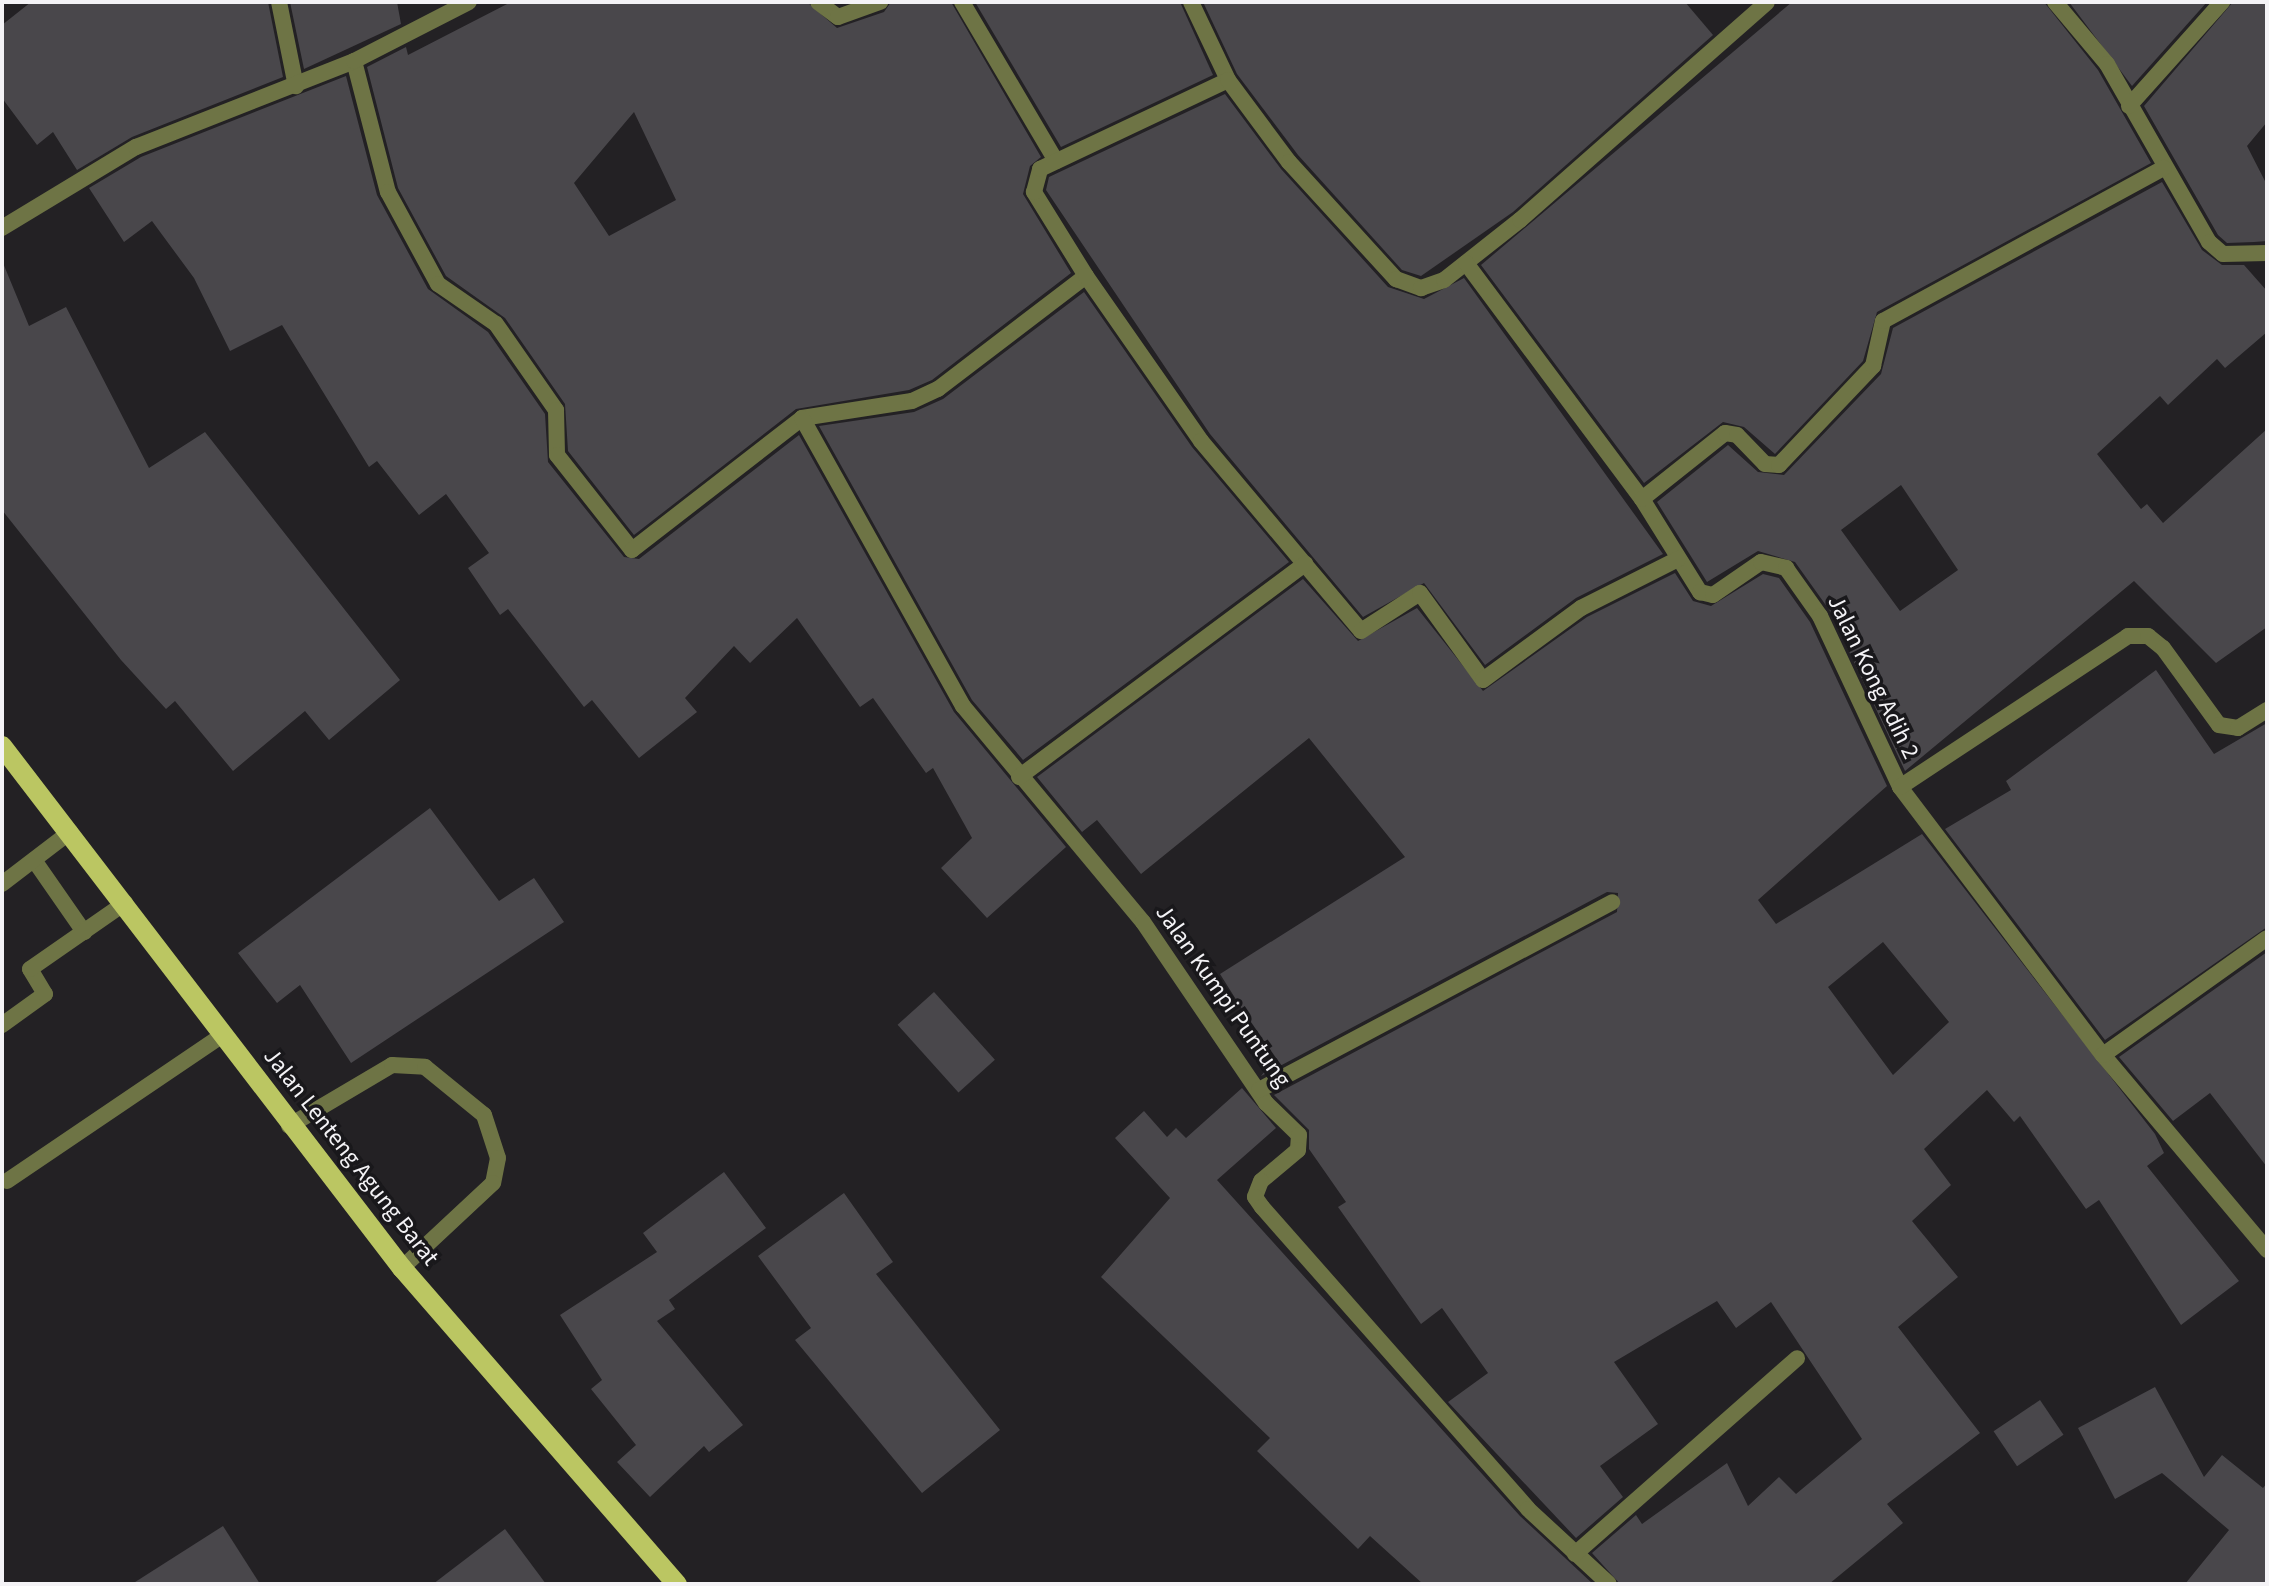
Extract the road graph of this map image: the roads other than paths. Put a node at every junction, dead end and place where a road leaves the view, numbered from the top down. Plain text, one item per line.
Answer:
1 (279, 2) edge
2 (469, 2) edge
3 (818, 2) edge
4 (880, 2) edge
5 (962, 2) edge
6 (1191, 2) edge
7 (1767, 2) edge
8 (2055, 2) edge
9 (2222, 2) edge
10 (354, 61) junction
11 (1228, 80) junction
12 (296, 86) junction
13 (2129, 106) junction
14 (1056, 161) junction
15 (2164, 168) junction
16 (2, 228) edge
17 (2267, 253) edge
18 (1466, 263) junction
19 (1086, 276) junction
20 (802, 418) junction
21 (1642, 499) junction
22 (1678, 559) junction
23 (1305, 564) junction
24 (2267, 710) edge
25 (2, 746) edge
26 (1019, 777) junction
27 (1900, 787) junction
28 (70, 832) junction
29 (34, 860) junction
30 (2, 884) edge
31 (1612, 902) dead end
32 (125, 903) junction
33 (84, 932) junction
34 (2267, 938) edge
35 (2, 1025) edge
36 (224, 1034) junction
37 (2103, 1055) junction
38 (1259, 1090) junction
39 (289, 1126) junction
40 (7, 1181) dead end
41 (2267, 1250) edge
42 (402, 1268) junction
43 (1797, 1358) dead end
44 (1575, 1554) junction
45 (677, 1584) edge
46 (1609, 1584) edge

1 - 12 street
2 - 10 street
3 - 4 street
5 - 14 street
6 - 11 street
7 - 18 street
8 - 13 street
9 - 13 street
10 - 12 street
10 - 20 street
11 - 14 street
11 - 18 street
12 - 16 street
13 - 15 street
14 - 19 street
15 - 17 street
15 - 21 street
18 - 21 street, Jalan Kong Adih 2
19 - 20 street
19 - 23 street
20 - 26 street, Jalan Kumpi Puntung
21 - 22 street, Jalan Kong Adih 2
22 - 23 street
22 - 27 street, Jalan Kong Adih 2
23 - 26 street
24 - 27 street
25 - 28 main road, Jalan Lenteng Agung Barat
26 - 38 street, Jalan Kumpi Puntung
27 - 37 street, Jalan Kong Adih 2
28 - 29 street
28 - 32 main road, Jalan Lenteng Agung Barat
29 - 30 street
29 - 33 street
31 - 38 street
32 - 33 street
32 - 36 main road, Jalan Lenteng Agung Barat
33 - 35 street
34 - 37 street
36 - 39 main road, Jalan Lenteng Agung Barat
36 - 40 street
37 - 41 street, Jalan Kong Adih 2
38 - 44 street, Jalan Kumpi Puntung
39 - 42 main road, Jalan Lenteng Agung Barat
39 - 42 street
42 - 45 main road, Jalan Lenteng Agung Barat
43 - 44 street
44 - 46 street, Jalan Kumpi Puntung

